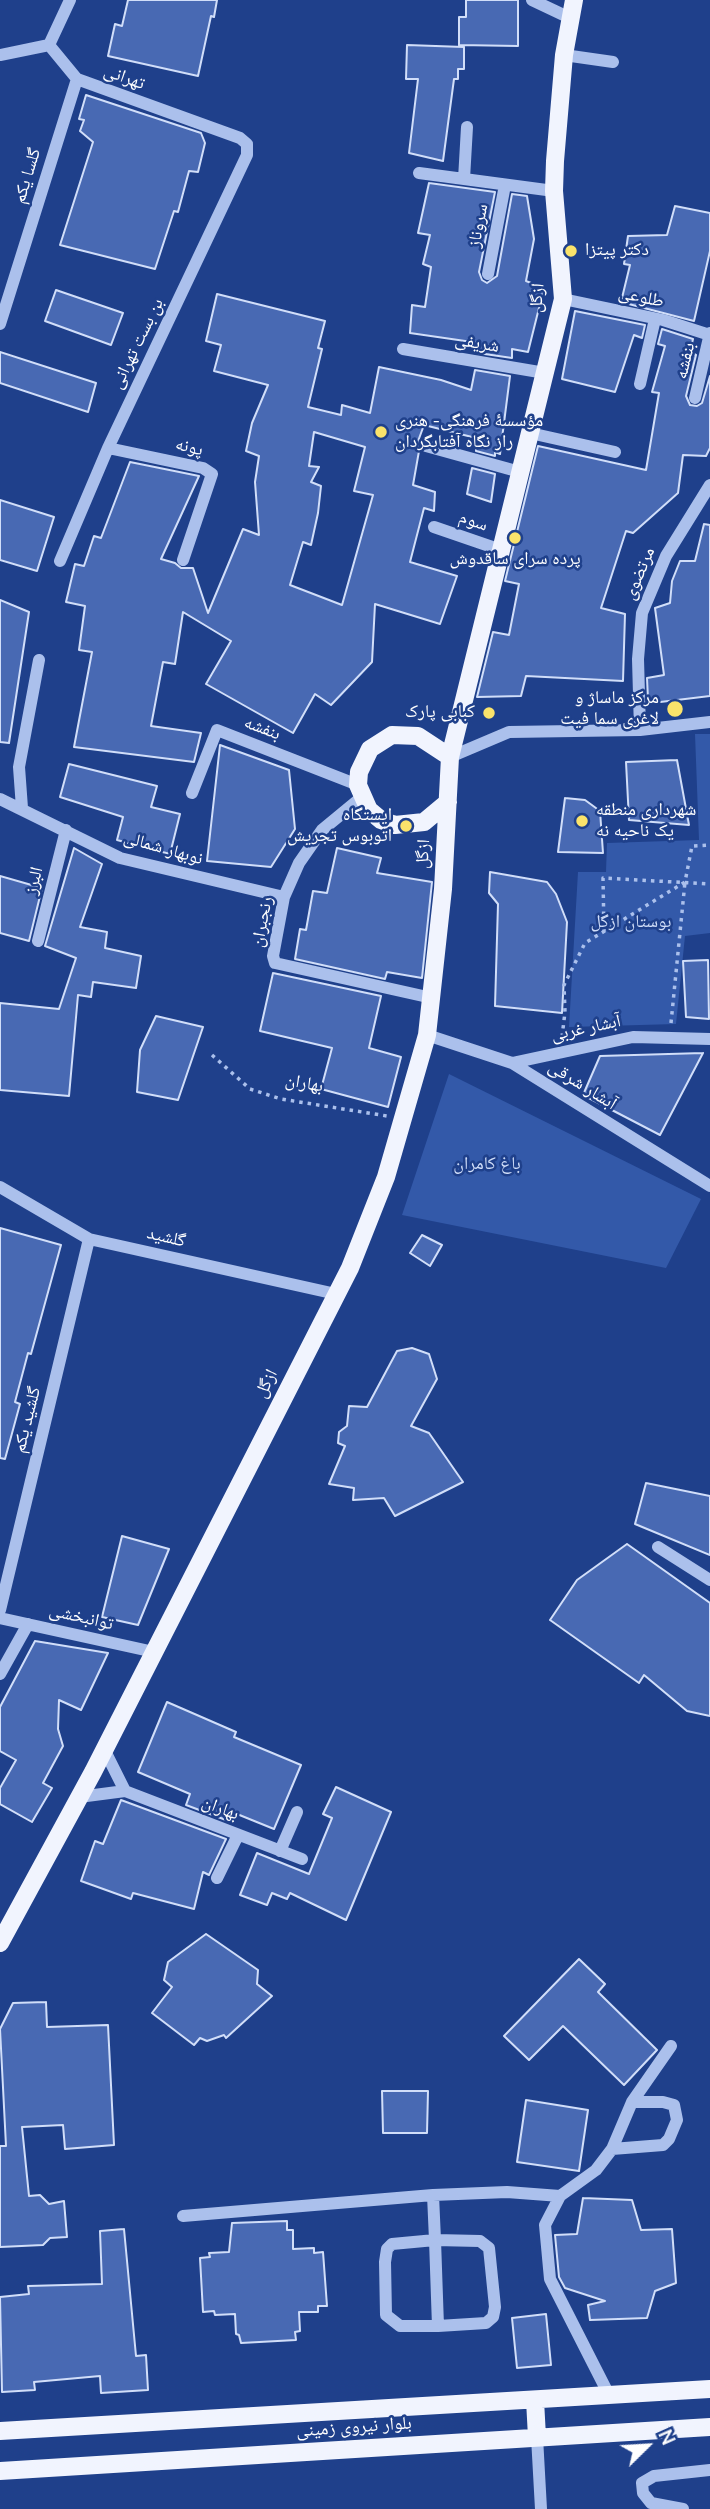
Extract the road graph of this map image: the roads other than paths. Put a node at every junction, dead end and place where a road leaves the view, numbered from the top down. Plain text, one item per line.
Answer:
1 (70, 0) edge
2 (531, 0) edge
3 (572, 9) edge
4 (49, 45) junction
5 (0, 55) edge
6 (564, 55) junction
7 (613, 62) dead end
8 (77, 79) junction
9 (467, 127) dead end
10 (247, 144) joint
11 (419, 173) dead end
12 (464, 179) junction
13 (505, 185) junction
14 (554, 191) junction
15 (488, 274) dead end
16 (563, 299) junction
17 (655, 319) junction
18 (0, 324) edge
19 (710, 334) edge
20 (403, 349) dead end
21 (545, 373) junction
22 (640, 384) dead end
23 (695, 398) dead end
24 (530, 433) junction
25 (426, 446) dead end
26 (108, 448) junction
27 (615, 452) dead end
28 (520, 472) junction
29 (710, 485) edge
30 (434, 527) dead end
31 (501, 550) junction
32 (183, 560) dead end
33 (60, 561) dead end
34 (39, 660) dead end
35 (710, 722) edge
36 (640, 730) junction
37 (450, 757) junction
38 (360, 791) junction
39 (192, 793) dead end
40 (0, 799) edge
41 (448, 802) junction
42 (22, 808) junction
43 (66, 830) junction
44 (284, 897) junction
45 (38, 941) dead end
46 (432, 998) junction
47 (427, 1035) junction
48 (710, 1039) edge
49 (512, 1063) junction
50 (710, 1186) edge
51 (0, 1187) edge
52 (89, 1238) junction
53 (336, 1294) junction
54 (658, 1547) dead end
55 (710, 1580) edge
56 (0, 1610) edge
57 (0, 1618) edge
58 (28, 1625) junction
59 (154, 1652) junction
60 (0, 1674) edge
61 (104, 1749) junction
62 (125, 1791) junction
63 (79, 1797) junction
64 (297, 1812) dead end
65 (239, 1835) junction
66 (280, 1851) junction
67 (302, 1859) dead end
68 (218, 1878) dead end
69 (0, 1943) edge
70 (671, 2046) dead end
71 (632, 2102) junction
72 (612, 2149) junction
73 (433, 2195) junction
74 (561, 2196) junction
75 (183, 2216) dead end
76 (435, 2240) junction
77 (438, 2326) junction
78 (710, 2389) edge
79 (608, 2395) junction
80 (535, 2400) junction
81 (710, 2427) edge
82 (0, 2431) edge
83 (537, 2437) junction
84 (710, 2470) edge
85 (0, 2471) edge
86 (541, 2509) edge
87 (683, 2509) edge

1 - 4 street
2 - 3 street
3 - 6 main road, ازگل
4 - 5 street
4 - 8 street, تهرانی
6 - 7 street
6 - 14 main road, ازگل
8 - 10 street, تهرانی
8 - 18 street, گلسا يكم
9 - 12 street
10 - 26 street, بن بست تهرانی
11 - 12 street, سروناز
12 - 13 street, سروناز
13 - 14 street, سروناز
13 - 15 street, سروناز
14 - 16 main road, ازگل
16 - 17 street, طلوعی
16 - 21 main road, ازگل
17 - 19 street, طلوعی
17 - 22 street
19 - 23 street, بنفشه
20 - 21 street, شریفی
21 - 24 main road, ازگل
24 - 27 street
24 - 28 main road, ازگل
25 - 28 street
26 - 32 street, پونه
26 - 33 street, بن بست تهرانی
28 - 31 main road, ازگل
29 - 36 street, مرتضوی
30 - 31 street, سوم
31 - 37 main road, ازگل
34 - 42 street
35 - 36 street
36 - 37 street
37 - 38 main road
37 - 41 main road
38 - 39 street, بنفشه
38 - 41 main road
38 - 44 street, رنجبران
40 - 42 street, نوبهار شمالی
41 - 46 main road, ازگل
42 - 43 street, نوبهار شمالی
43 - 44 street, نوبهار شمالی
43 - 45 street, البرز
44 - 46 street, رنجبران
46 - 47 main road, ازگل
47 - 49 street, آبشار شرقی
47 - 53 main road, ازگل
48 - 49 street, آبشار غربی
49 - 50 street, آبشار شرقی
51 - 52 street, گلشید
52 - 53 street, گلشید
52 - 56 street, گلشيد يكم
53 - 59 main road, ازگل
54 - 55 street
57 - 58 street, توانبخشی
58 - 59 street, توانبخشی
58 - 60 street
59 - 61 main road, ازگل
61 - 62 street
61 - 63 main road, ازگل
62 - 63 street
62 - 65 street, بهاران
63 - 69 main road, ازگل
64 - 66 street
65 - 66 street, بهاران
65 - 68 street
66 - 67 street, بهاران
70 - 71 street
71 - 72 street
71 - 72 street
72 - 74 street
73 - 74 street
73 - 75 street
73 - 76 street
74 - 79 street
76 - 77 street
76 - 77 street
76 - 77 street
78 - 79 main road, بلوار نیروی زمینی
79 - 80 main road, بلوار نیروی زمینی
80 - 82 main road, بلوار نیروی زمینی
80 - 83 main road
81 - 83 main road, بلوار نیروی زمینی
83 - 85 main road, بلوار نیروی زمینی
83 - 86 street
84 - 87 street

